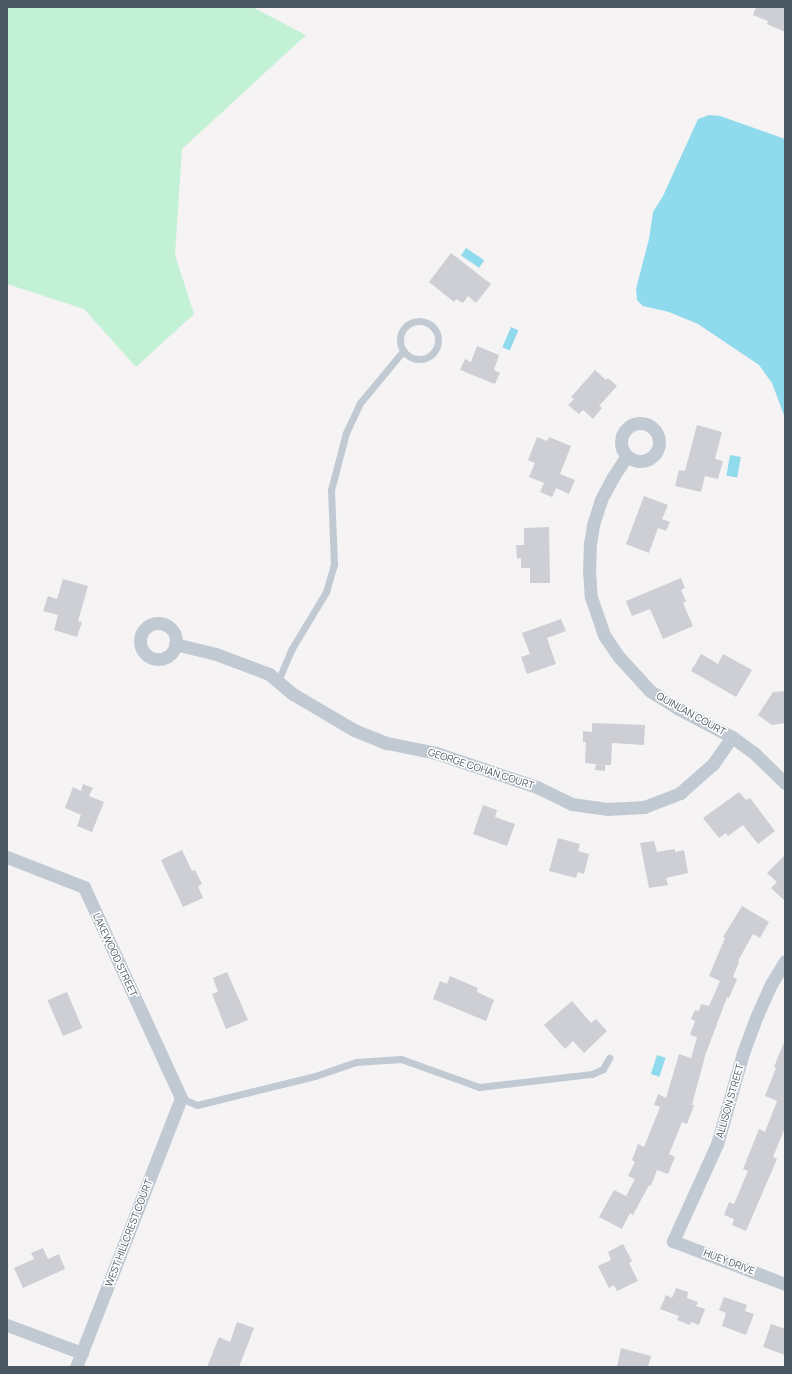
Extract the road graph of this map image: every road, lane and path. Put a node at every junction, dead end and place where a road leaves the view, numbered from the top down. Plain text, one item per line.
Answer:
1 (404, 351) junction
2 (626, 457) dead end
3 (175, 644) dead end
4 (278, 681) junction
5 (732, 737) junction
6 (785, 783) edge
7 (7, 857) edge
8 (785, 961) edge
9 (609, 1058) dead end
10 (181, 1098) junction
11 (673, 1241) joint
12 (785, 1284) edge
13 (7, 1325) edge
14 (82, 1353) junction
15 (76, 1367) edge

1 - 1 lane
1 - 4 lane
2 - 5 street, QUINLAN COURT
3 - 4 street, GEORGE COHAN COURT
4 - 5 street, GEORGE COHAN COURT
5 - 6 street, QUINLAN COURT
7 - 10 street, LAKEWOOD STREET
8 - 11 street, ALLISON STREET
9 - 10 lane
10 - 14 street, WEST HILLCREST COURT
11 - 12 street, HUEY DRIVE
13 - 14 street
14 - 15 street, WEST HILLCREST COURT

